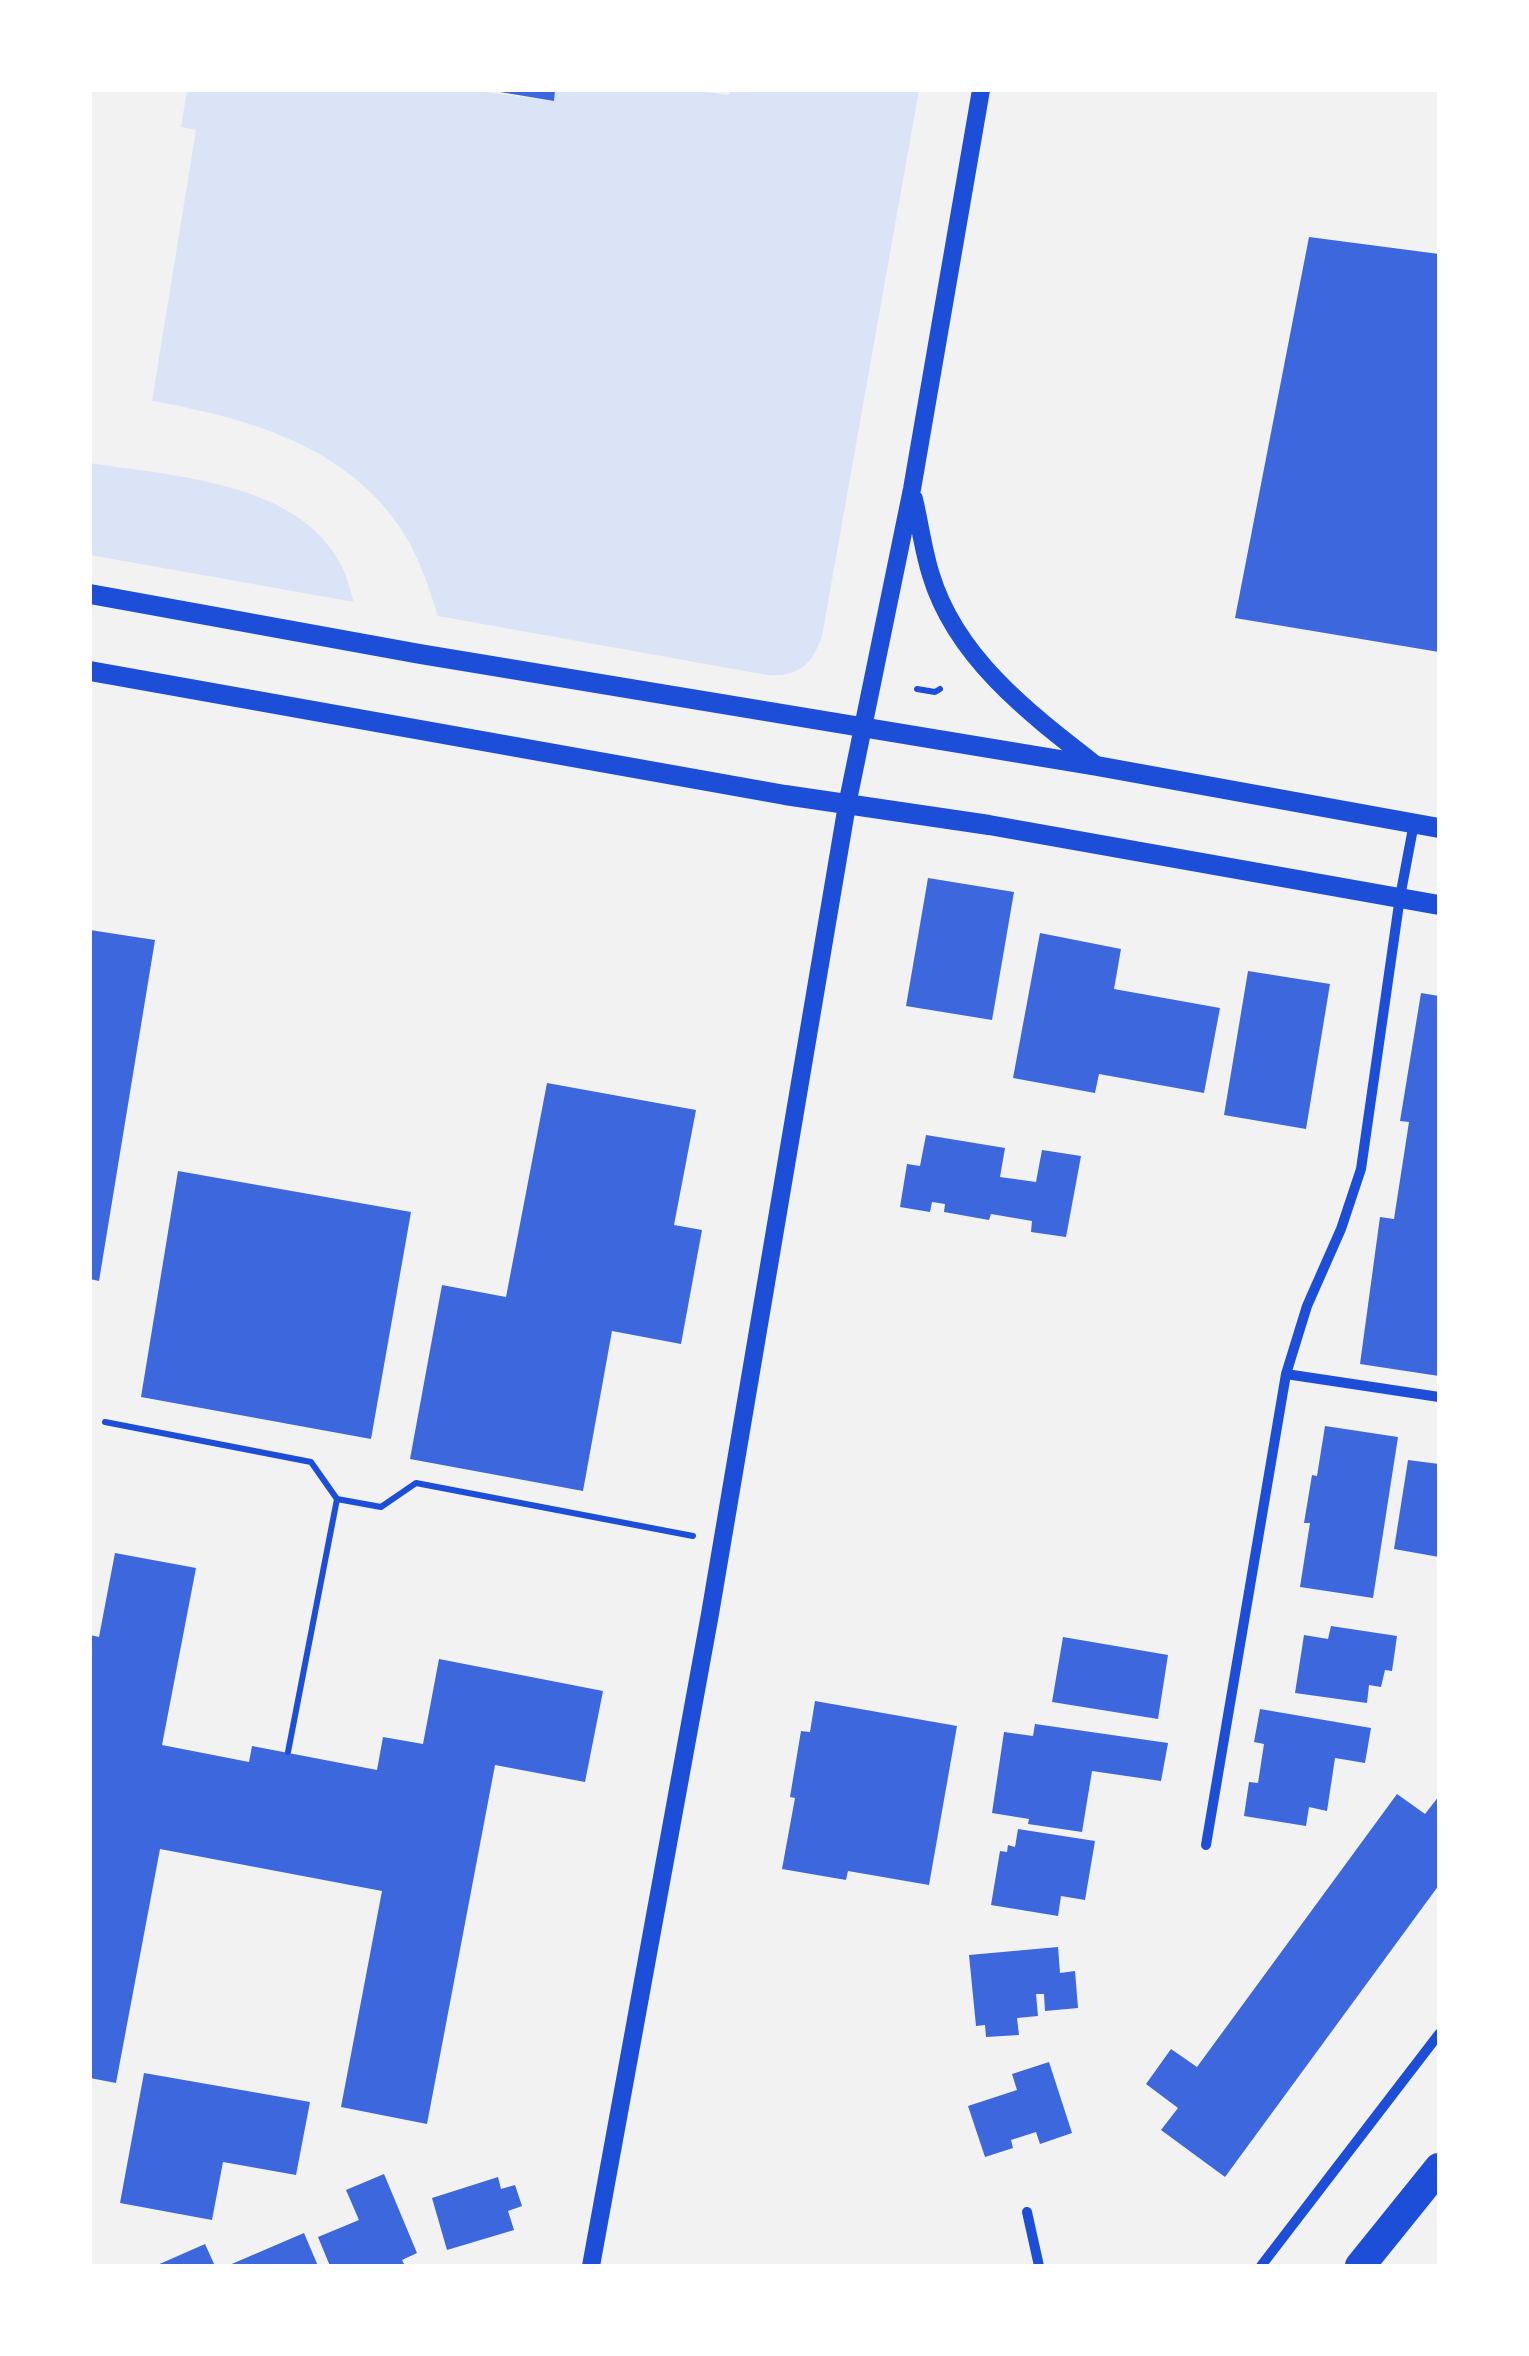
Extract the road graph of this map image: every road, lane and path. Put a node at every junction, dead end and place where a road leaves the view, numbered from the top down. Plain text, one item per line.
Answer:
1 (981, 90) edge
2 (912, 488) junction
3 (90, 594) edge
4 (90, 671) edge
5 (916, 689) dead end
6 (931, 711) dead end
7 (863, 730) junction
8 (1097, 766) junction
9 (847, 806) junction
10 (1414, 823) junction
11 (1439, 828) edge
12 (1400, 898) junction
13 (1439, 905) edge
14 (1286, 1374) junction
15 (1439, 1397) edge
16 (106, 1422) dead end
17 (338, 1500) junction
18 (720, 1542) junction
19 (288, 1752) dead end
20 (1206, 1845) dead end
21 (1439, 2034) edge
22 (1439, 2168) edge
23 (1028, 2212) dead end
24 (591, 2266) edge
25 (1039, 2266) edge
26 (1261, 2266) edge
27 (1360, 2266) edge

1 - 2 street
2 - 7 street
2 - 8 street
3 - 7 main road
4 - 9 main road
5 - 6 path
7 - 8 main road
7 - 9 street
8 - 10 main road
9 - 12 main road
9 - 18 street
10 - 11 main road
10 - 12 street
12 - 13 main road
12 - 14 street
14 - 15 street
14 - 20 street
16 - 17 path
17 - 18 path
17 - 19 path
18 - 24 street
21 - 26 street
22 - 27 highway
23 - 25 street

